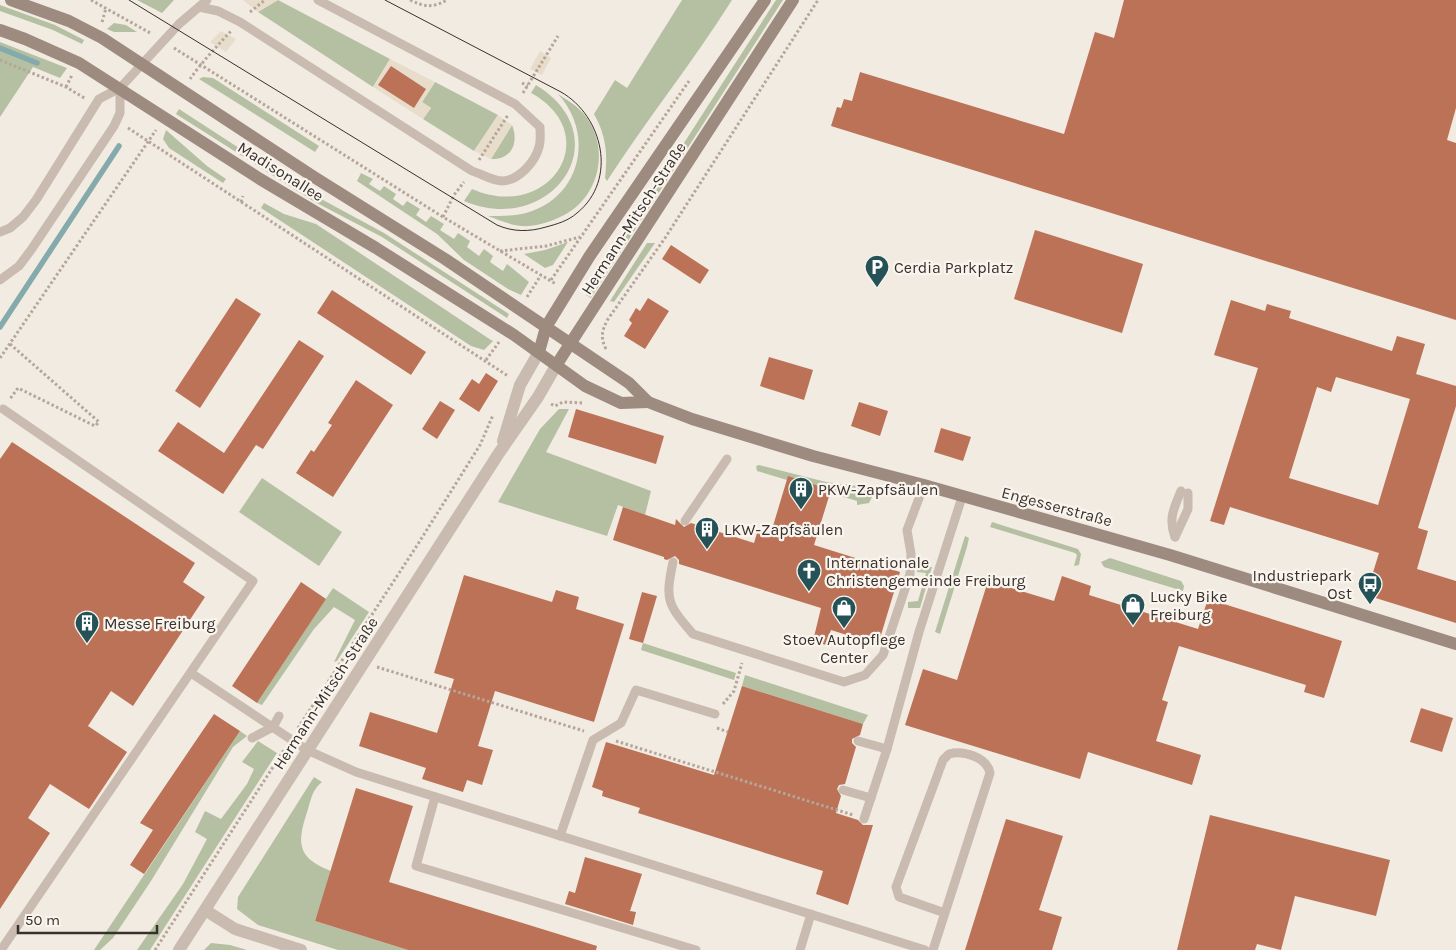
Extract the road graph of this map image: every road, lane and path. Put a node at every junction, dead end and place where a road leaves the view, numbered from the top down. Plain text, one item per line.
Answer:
1 (11, 0) edge
2 (91, 0) edge
3 (208, 0) edge
4 (265, 0) edge
5 (318, 0) edge
6 (410, 0) edge
7 (447, 0) edge
8 (765, 0) edge
9 (793, 0) edge
10 (818, 0) edge
11 (199, 7) junction
12 (106, 8) junction
13 (253, 8) dead end
14 (100, 26) dead end
15 (0, 30) edge
16 (228, 34) dead end
17 (558, 36) dead end
18 (163, 41) junction
19 (0, 60) edge
20 (200, 63) junction
21 (141, 64) junction
22 (74, 73) dead end
23 (694, 73) dead end
24 (193, 75) dead end
25 (522, 83) dead end
26 (528, 86) junction
27 (66, 87) junction
28 (120, 88) junction
29 (85, 98) dead end
30 (515, 104) junction
31 (160, 126) dead end
32 (127, 128) dead end
33 (147, 141) junction
34 (472, 171) junction
35 (243, 196) dead end
36 (241, 202) junction
37 (443, 217) junction
38 (0, 232) edge
39 (580, 237) junction
40 (499, 251) junction
41 (0, 280) edge
42 (546, 327) junction
43 (10, 344) junction
44 (571, 344) junction
45 (539, 352) junction
46 (604, 353) dead end
47 (1, 357) edge
48 (557, 364) junction
49 (503, 382) dead end
50 (574, 402) dead end
51 (648, 402) junction
52 (550, 404) dead end
53 (497, 407) dead end
54 (3, 409) joint
55 (499, 453) junction
56 (727, 459) dead end
57 (924, 485) junction
58 (962, 496) junction
59 (685, 521) dead end
60 (673, 562) dead end
61 (1456, 644) edge
62 (745, 650) junction
63 (365, 663) junction
64 (191, 673) junction
65 (715, 714) junction
66 (279, 716) dead end
67 (273, 727) junction
68 (728, 732) dead end
69 (601, 736) junction
70 (252, 738) dead end
71 (291, 738) junction
72 (858, 741) dead end
73 (887, 749) junction
74 (307, 750) junction
75 (843, 790) dead end
76 (435, 797) junction
77 (871, 798) junction
78 (863, 818) joint
79 (560, 836) junction
80 (205, 910) junction
81 (945, 913) junction
82 (811, 914) junction
83 (1, 950) edge
84 (155, 950) edge
85 (179, 950) edge
86 (301, 950) edge
87 (696, 950) edge
88 (800, 950) edge
89 (925, 950) edge
90 (933, 950) edge

1 - 21 main road, Madisonallee
2 - 12 path
3 - 11 lane
4 - 13 path
5 - 30 lane
6 - 7 path
8 - 42 main road, Hermann-Mitsch-Straße
9 - 44 main road, Hermann-Mitsch-Straße
10 - 46 path
11 - 18 lane
11 - 34 lane
12 - 14 path
12 - 18 path
15 - 28 main road, Madisonallee
16 - 20 path
17 - 26 path
18 - 20 path
18 - 21 lane
19 - 27 path
20 - 24 path
20 - 37 path
21 - 28 lane
21 - 42 main road, Madisonallee
22 - 27 path
23 - 39 path
25 - 26 path
26 - 30 path
27 - 29 path
28 - 38 lane
28 - 41 lane
28 - 45 main road, Madisonallee
30 - 34 path
30 - 34 lane
31 - 33 path
32 - 33 path
33 - 36 path
33 - 43 path
34 - 37 path
35 - 36 path
36 - 49 path
37 - 40 path
39 - 40 path
39 - 40 path
42 - 44 main road, Madisonallee
42 - 45 main road, Hermann-Mitsch-Straße
43 - 47 path
43 - 54 path
44 - 48 main road, Hermann-Mitsch-Straße
44 - 51 main road, Engesserstraße
45 - 48 main road, Engesserstraße
45 - 55 street, Hermann-Mitsch-Straße
48 - 51 main road, Engesserstraße
48 - 55 street, Hermann-Mitsch-Straße
50 - 52 path
51 - 57 main road, Engesserstraße
53 - 71 path
54 - 64 lane
55 - 63 street, Hermann-Mitsch-Straße
56 - 59 lane
57 - 58 main road, Engesserstraße
57 - 62 lane
58 - 61 main road, Engesserstraße
58 - 73 lane
60 - 62 lane
62 - 65 path
63 - 69 path
63 - 74 street, Hermann-Mitsch-Straße
64 - 67 lane
64 - 83 lane
65 - 68 path
65 - 69 lane
66 - 67 lane
67 - 70 lane
67 - 71 lane
69 - 78 path
69 - 79 lane
71 - 74 lane
71 - 84 path
72 - 73 lane
73 - 77 lane
74 - 76 lane
74 - 80 street, Hermann-Mitsch-Straße
75 - 77 lane
76 - 79 lane
76 - 87 lane
77 - 78 lane
79 - 82 lane
80 - 85 street, Hermann-Mitsch-Straße
80 - 86 street
81 - 81 lane
81 - 90 lane
82 - 88 lane
82 - 89 lane

